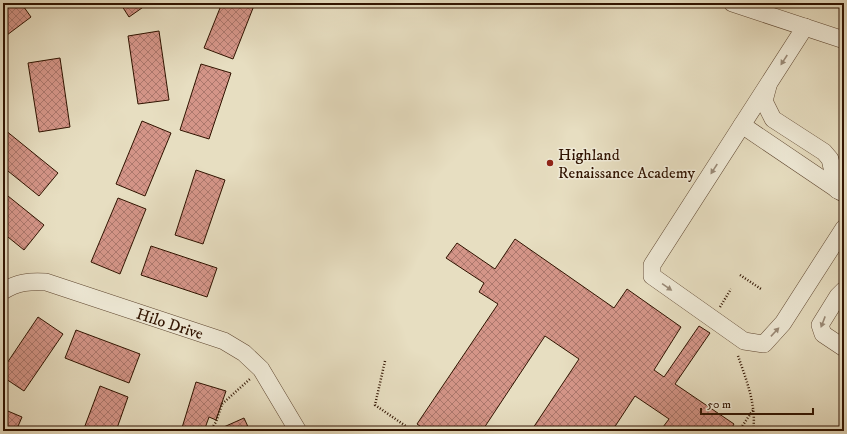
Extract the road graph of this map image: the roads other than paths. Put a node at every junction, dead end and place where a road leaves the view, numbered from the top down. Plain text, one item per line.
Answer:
1 (732, 3) edge
2 (805, 27) junction
3 (844, 40) edge
4 (768, 84) junction
5 (742, 125) junction
6 (840, 192) edge
7 (844, 228) edge
8 (844, 290) edge
9 (3, 291) edge
10 (844, 348) edge
11 (298, 431) edge

1 - 2 street
2 - 3 street
2 -> 4 street
4 - 5 street
4 - 6 street
5 - 6 street
5 -> 7 street
8 -> 10 street
9 - 11 street, Hilo Drive

